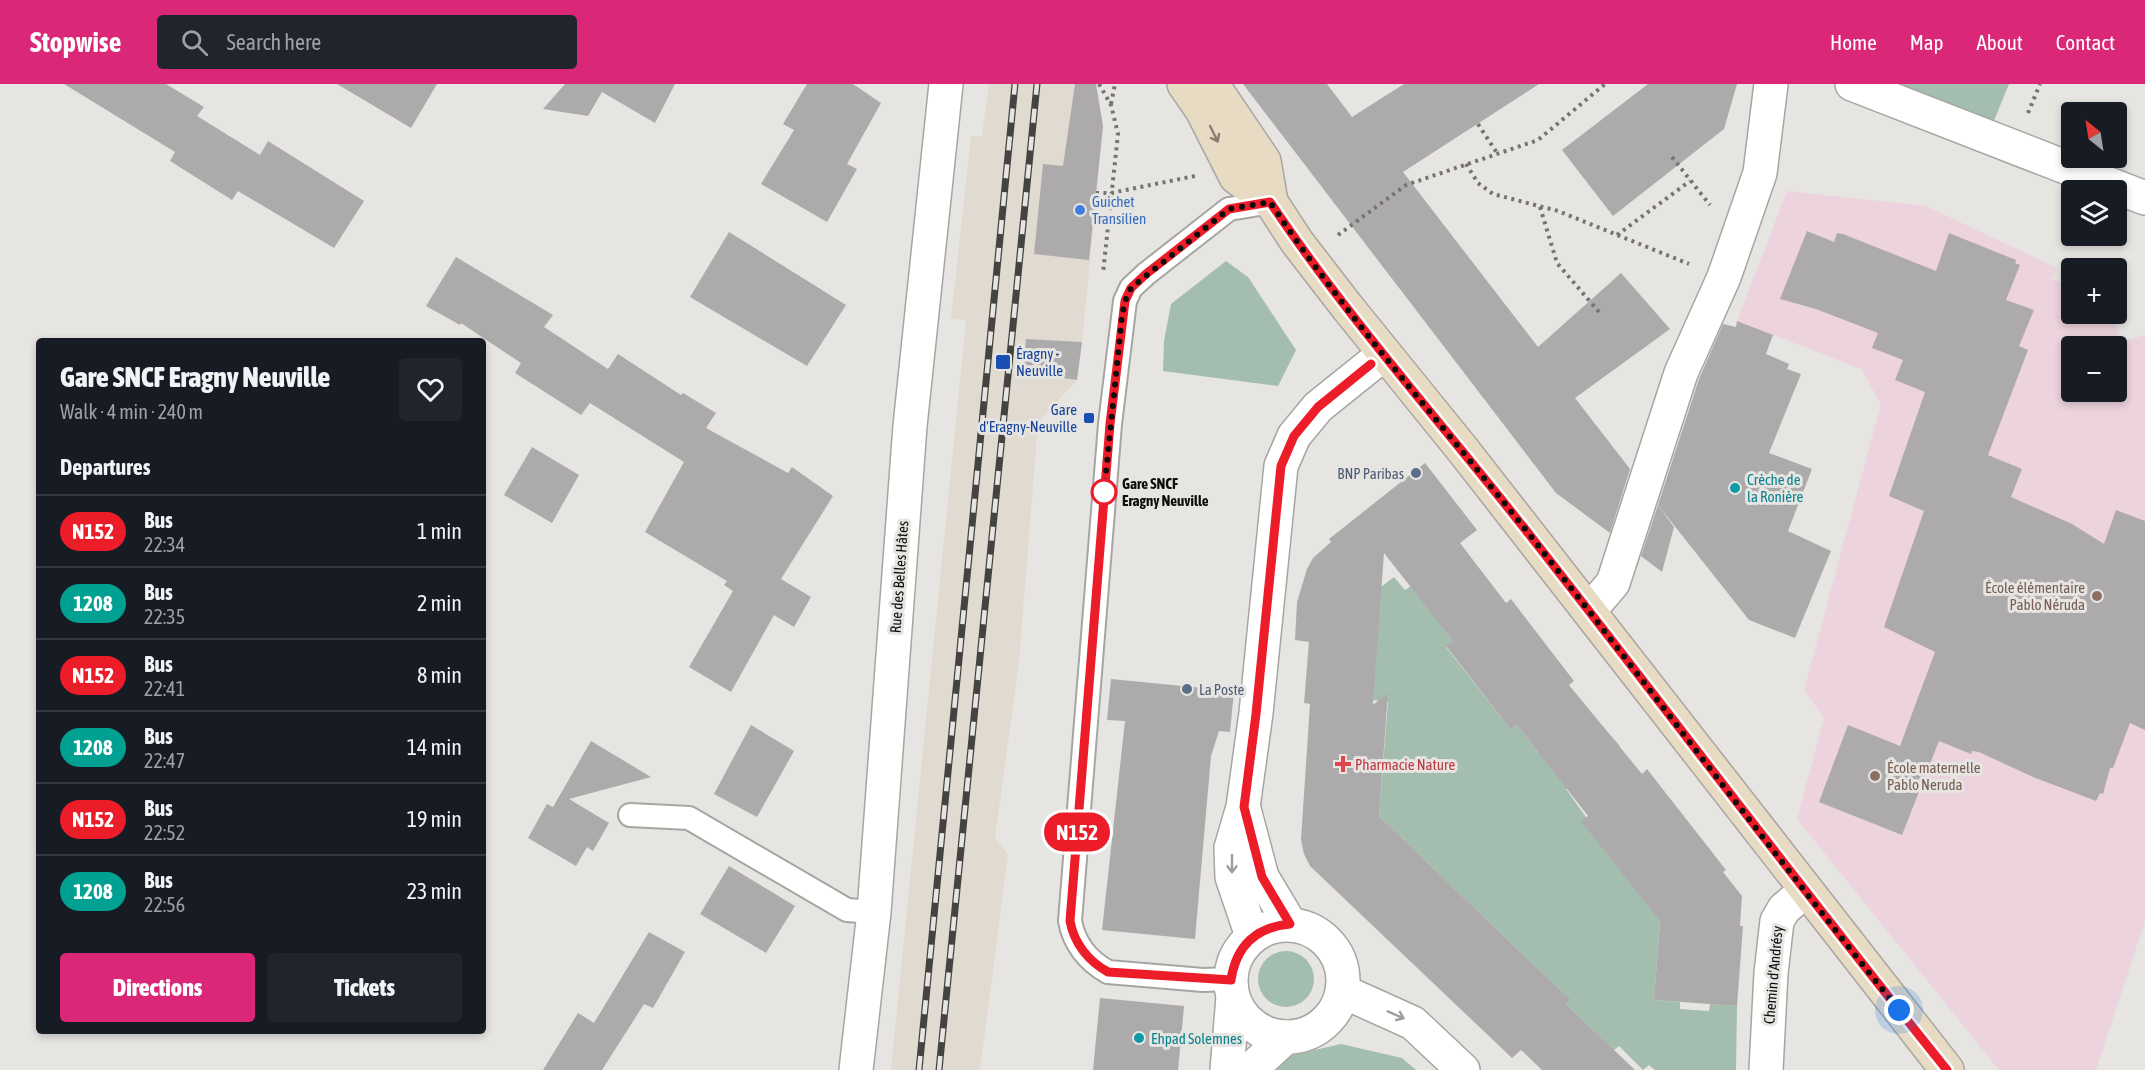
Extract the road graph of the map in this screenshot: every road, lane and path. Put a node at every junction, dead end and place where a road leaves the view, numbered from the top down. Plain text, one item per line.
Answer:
1 (946, 84) edge
2 (1099, 84) edge
3 (1114, 84) edge
4 (1184, 84) edge
5 (1212, 84) edge
6 (1605, 84) edge
7 (1771, 84) edge
8 (1852, 84) edge
9 (1111, 105) junction
10 (1478, 124) dead end
11 (1497, 153) junction
12 (1672, 157) dead end
13 (1466, 164) junction
14 (1198, 175) dead end
15 (1690, 181) junction
16 (1096, 193) dead end
17 (1111, 194) junction
18 (2145, 198) edge
19 (1270, 202) junction
20 (1540, 206) junction
21 (1333, 227) dead end
22 (1617, 236) junction
23 (1737, 238) junction
24 (1102, 275) dead end
25 (1724, 277) junction
26 (1599, 312) dead end
27 (1384, 354) junction
28 (1589, 611) junction
29 (1244, 807) junction
30 (630, 814) dead end
31 (1805, 891) junction
32 (874, 912) junction
33 (1290, 924) junction
34 (1252, 936) junction
35 (1232, 988) junction
36 (1342, 991) junction
37 (1286, 1037) junction
38 (856, 1070) edge
39 (1227, 1070) edge
40 (1250, 1070) edge
41 (1464, 1070) edge
42 (1766, 1070) edge
43 (1947, 1070) edge

1 - 32 street, Rue des Belles Hâtes
2 - 9 path
3 - 9 path
4 -> 19 main road
5 - 19 main road
6 - 11 path
7 - 23 street
8 - 18 street
9 - 17 path
10 - 11 path
11 - 13 path
12 - 15 path
13 - 20 path
13 - 21 path
14 - 17 path
15 - 22 path
15 - 23 path
16 - 17 path
17 - 24 path
19 - 27 main road
19 - 35 lane
20 - 22 path
20 - 26 path
22 - 25 path
23 - 25 street
25 - 28 street
27 - 28 main road
27 - 29 street
28 - 31 main road
29 - 33 street
29 -> 34 street
30 - 32 lane
31 - 42 street, Chemin d'Andrésy
31 - 43 main road
32 - 38 street, Rue des Belles Hâtes
33 - 34 street
33 - 36 street
34 - 35 street
35 - 37 street
35 - 39 street
36 - 37 street
36 -> 41 street
37 - 40 street

